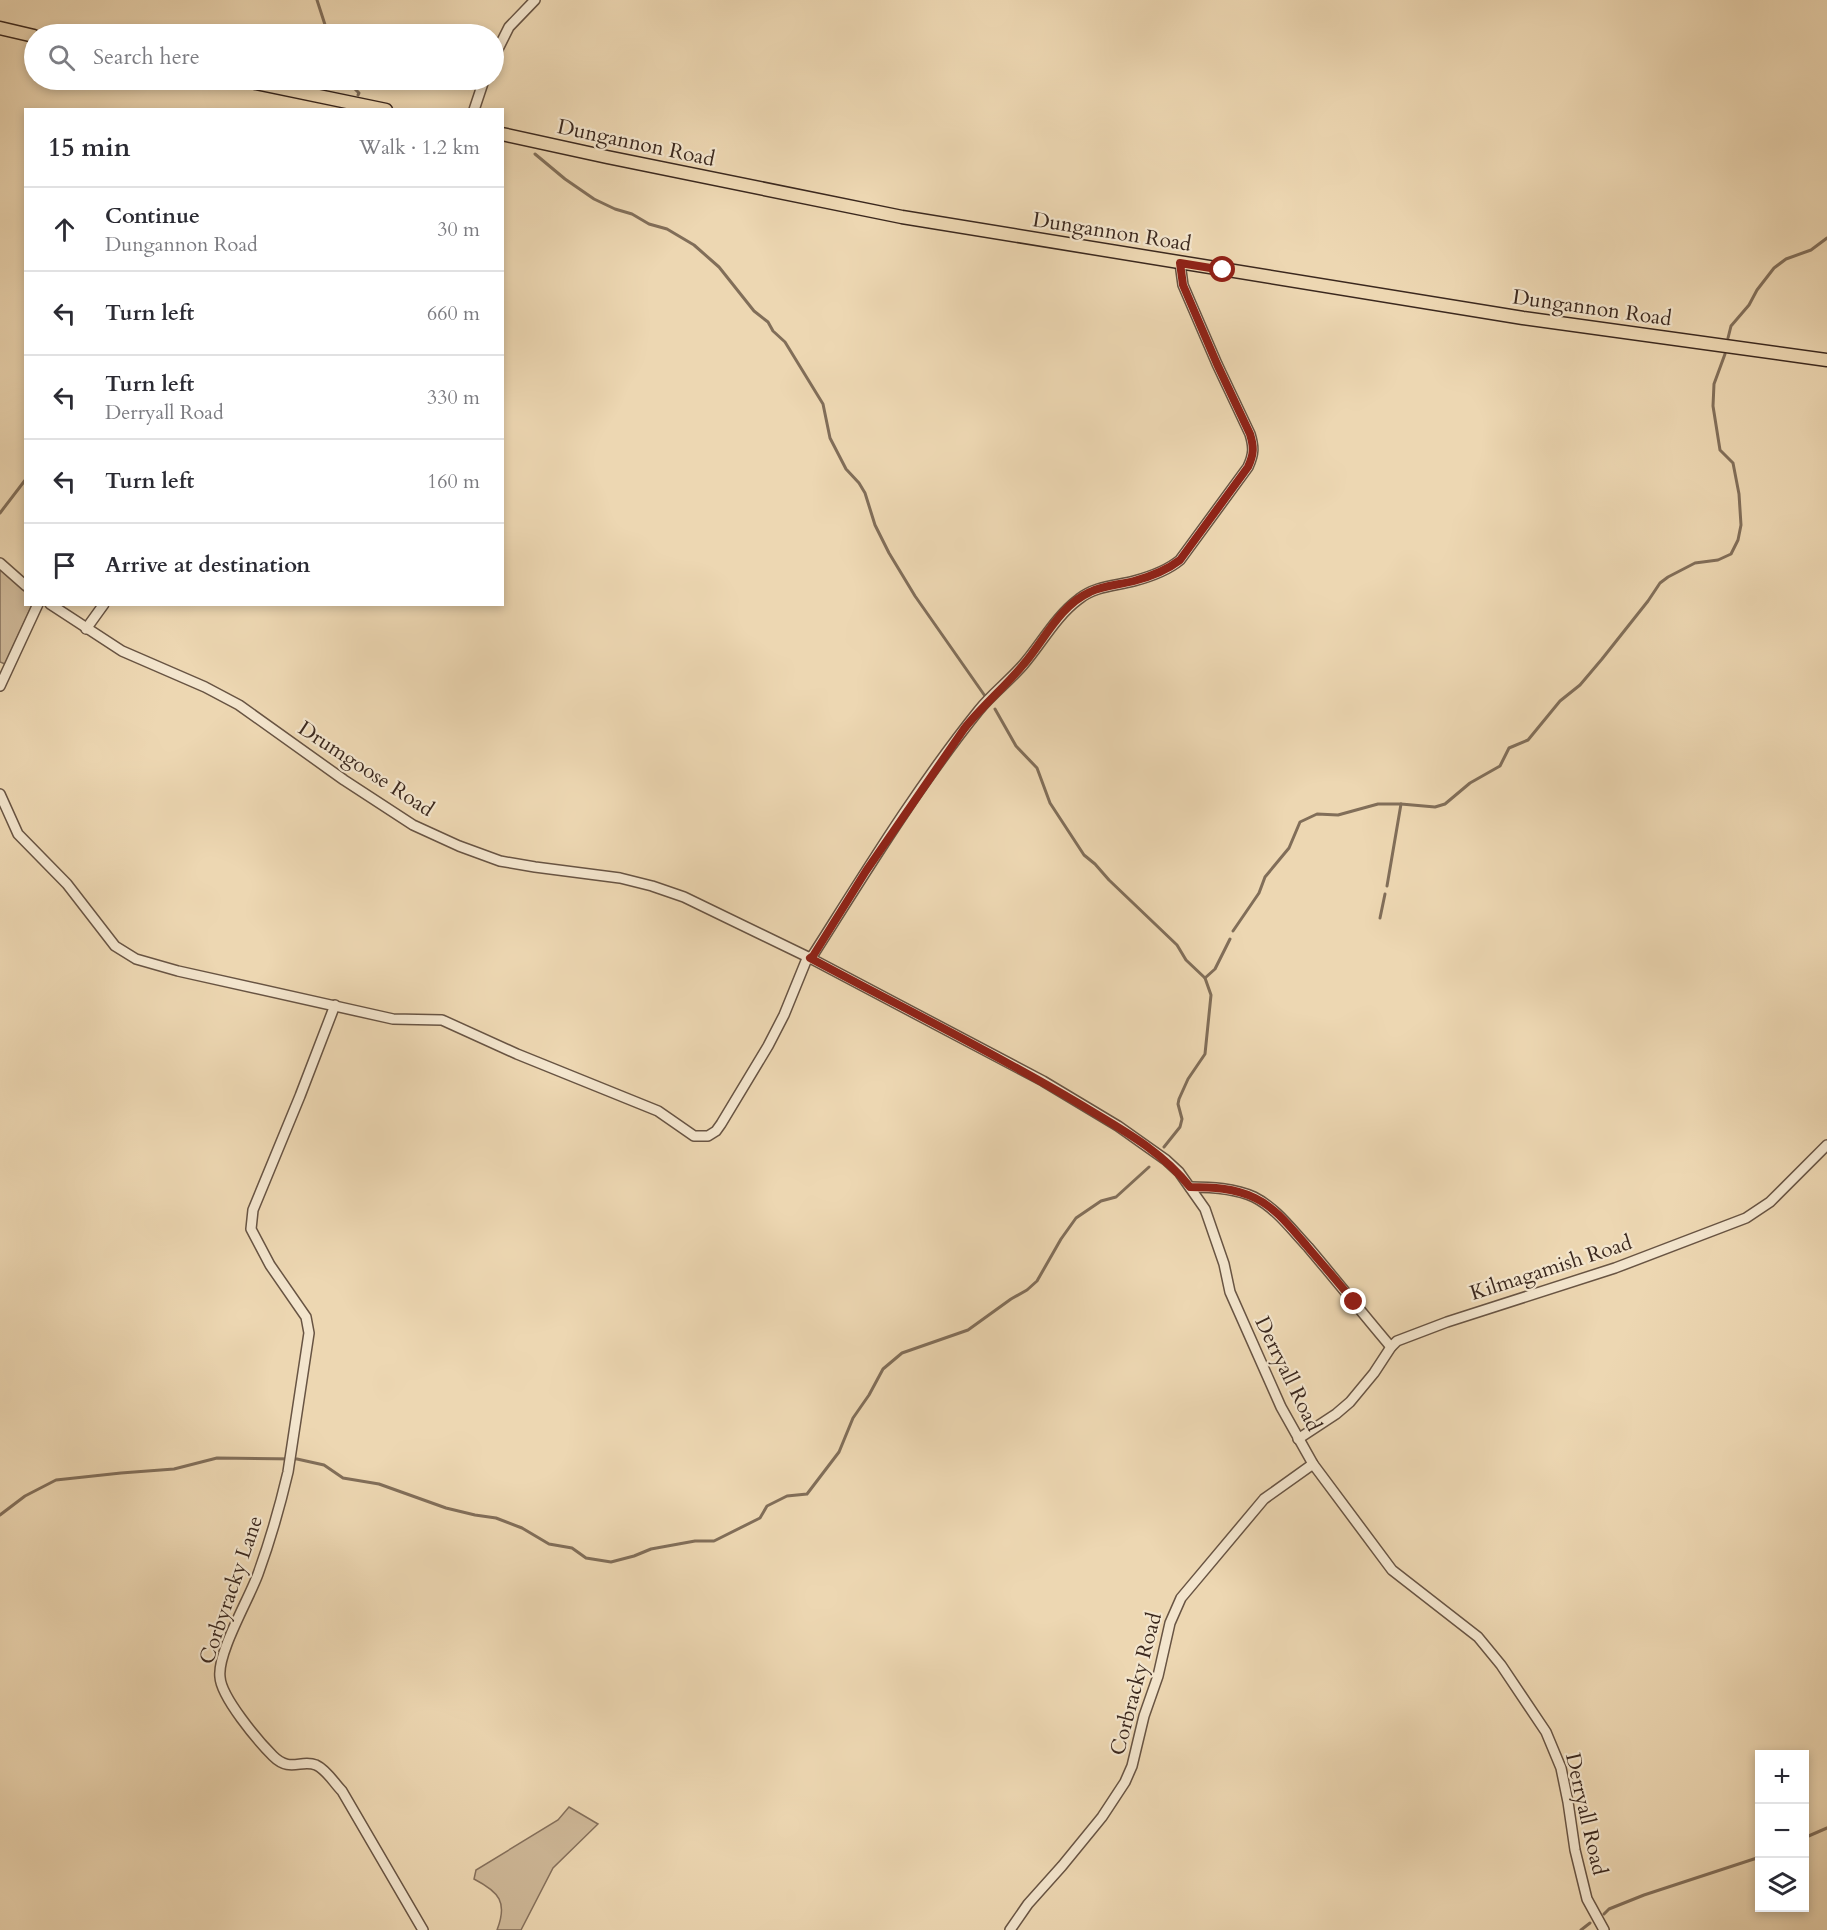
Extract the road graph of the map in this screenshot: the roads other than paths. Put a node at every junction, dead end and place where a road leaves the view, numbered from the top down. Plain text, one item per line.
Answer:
1 (535, 0) edge
2 (0, 28) edge
3 (24, 34) edge
4 (504, 37) edge
5 (289, 90) edge
6 (481, 90) edge
7 (376, 108) edge
8 (475, 108) edge
9 (504, 134) edge
10 (1180, 263) junction
11 (1827, 360) edge
12 (0, 563) edge
13 (24, 584) edge
14 (37, 606) edge
15 (53, 606) edge
16 (103, 606) edge
17 (86, 629) junction
18 (0, 686) edge
19 (0, 794) edge
20 (810, 958) junction
21 (336, 1005) junction
22 (1827, 1145) edge
23 (1190, 1187) junction
24 (1391, 1347) junction
25 (1298, 1439) junction
26 (1313, 1464) junction
27 (423, 1930) edge
28 (1010, 1930) edge
29 (1604, 1930) edge

1 - 4 street
2 - 3 main road
5 - 7 main road
6 - 8 street
9 - 10 main road, Dungannon Road
10 - 11 main road, Dungannon Road
10 - 20 street
12 - 13 street
14 - 18 street
15 - 17 street, Drumgoose Road
16 - 17 street
17 - 20 street, Drumgoose Road
19 - 21 street
20 - 21 street
20 - 23 street, Derryall Road
21 - 27 street, Corbyracky Lane
22 - 24 street, Kilmagamish Road
23 - 24 street
23 - 25 street, Derryall Road
24 - 25 street, Kilmagamish Road
25 - 26 street, Derryall Road
26 - 28 street, Corbracky Road
26 - 29 street, Derryall Road

